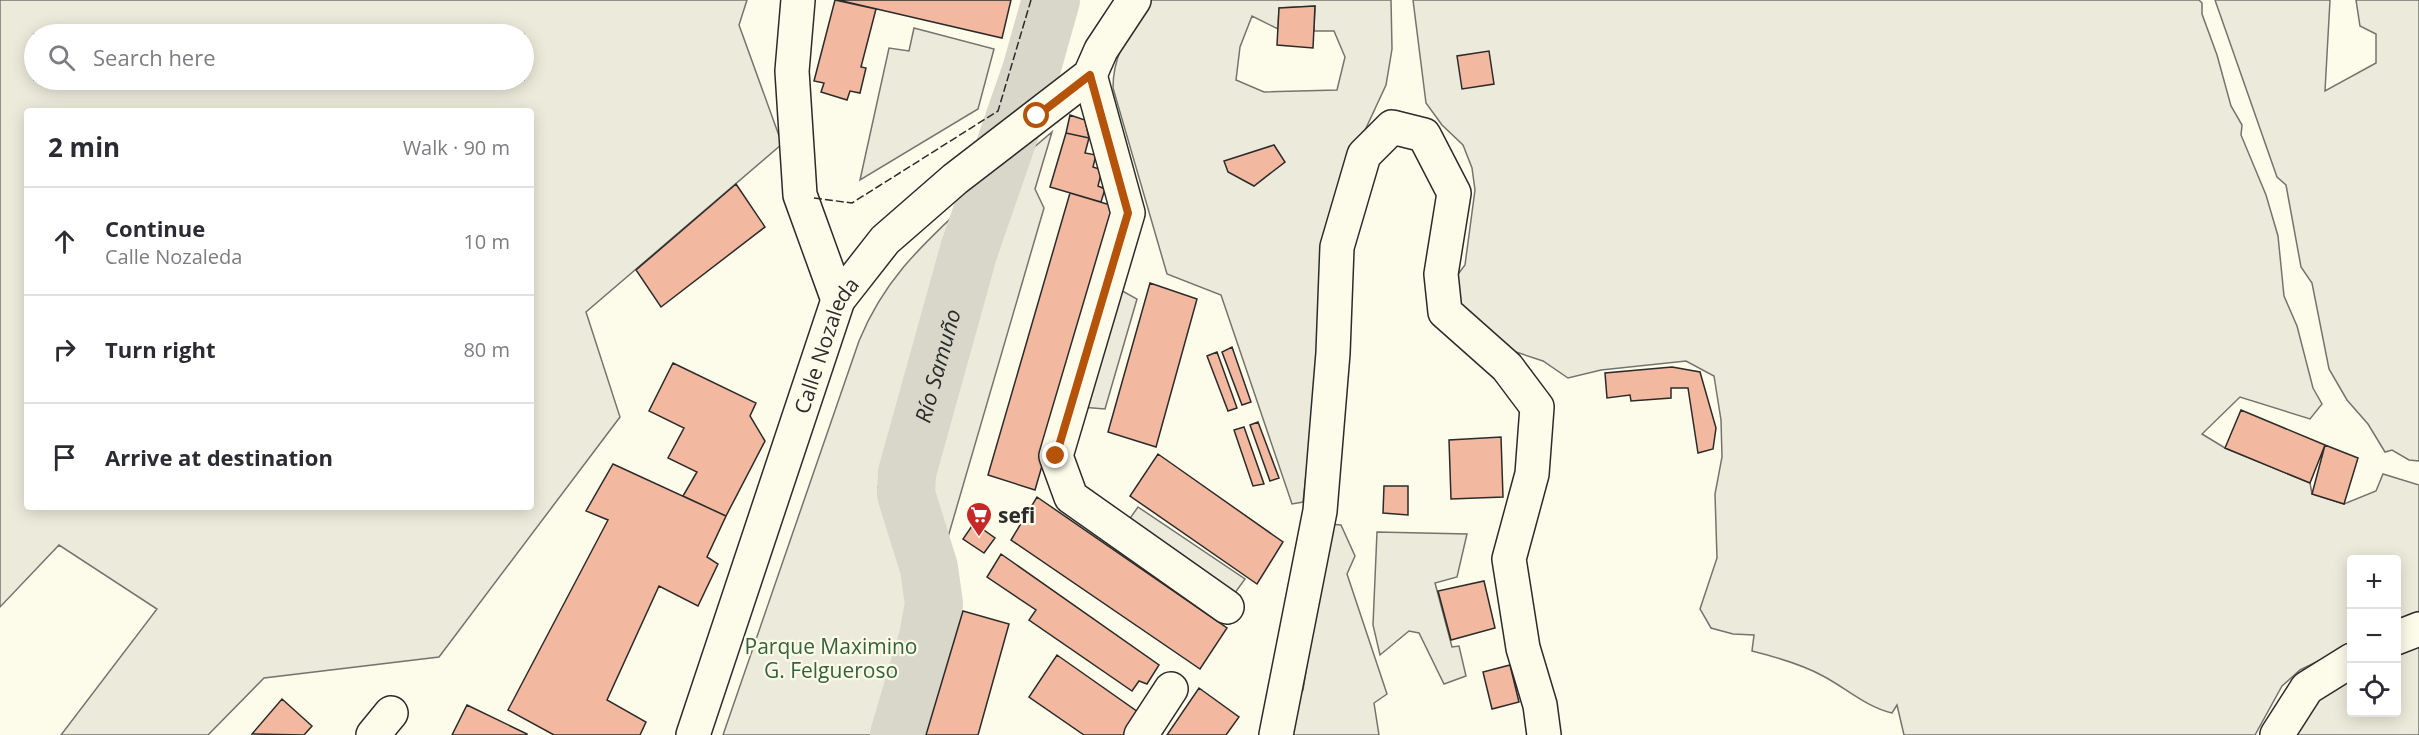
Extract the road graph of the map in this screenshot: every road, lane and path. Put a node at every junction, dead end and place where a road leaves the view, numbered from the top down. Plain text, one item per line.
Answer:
1 (798, 0) edge
2 (1134, 0) edge
3 (1096, 63) junction
4 (838, 300) junction
5 (1227, 607) dead end
6 (2419, 629) edge
7 (2401, 636) edge
8 (2347, 663) edge
9 (1171, 689) dead end
10 (373, 735) edge
11 (379, 735) edge
12 (693, 735) edge
13 (1141, 735) edge
14 (1276, 735) edge
15 (1544, 735) edge
16 (2277, 735) edge

1 - 4 street
2 - 3 street, Calle Nozaleda
3 - 4 street, Calle Nozaleda
3 - 5 street
4 - 12 street, Calle Nozaleda
6 - 7 street
8 - 16 street
9 - 13 street
10 - 11 street
14 - 15 street

